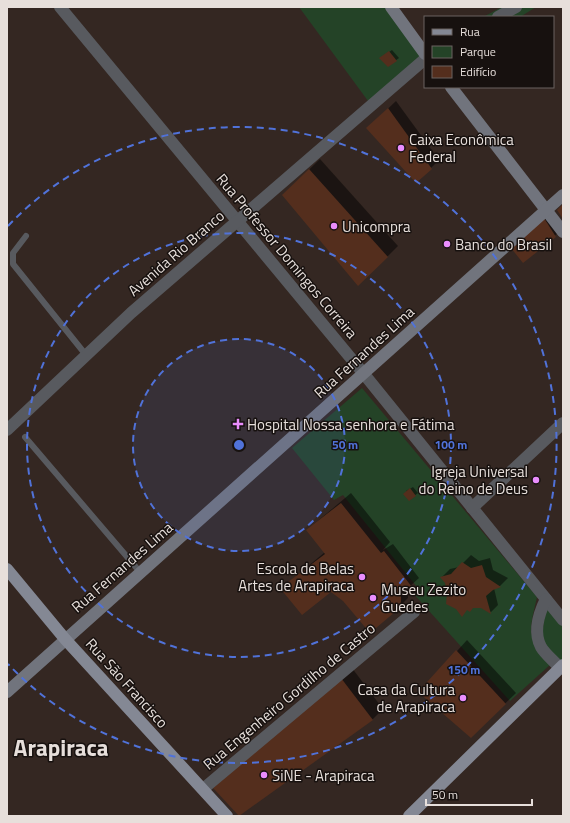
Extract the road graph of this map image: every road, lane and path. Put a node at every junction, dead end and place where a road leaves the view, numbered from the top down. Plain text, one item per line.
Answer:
1 (60, 7) edge
2 (391, 7) edge
3 (516, 7) edge
4 (500, 16) edge
5 (424, 53) edge
6 (424, 60) edge
7 (452, 88) edge
8 (563, 195) edge
9 (547, 210) junction
10 (236, 222) junction
11 (563, 232) edge
12 (26, 236) dead end
13 (86, 355) junction
14 (364, 374) junction
15 (563, 423) edge
16 (7, 430) edge
17 (25, 437) dead end
18 (472, 508) junction
19 (7, 569) edge
20 (140, 572) junction
21 (546, 599) junction
22 (414, 612) dead end
23 (563, 620) edge
24 (66, 638) junction
25 (562, 666) edge
26 (7, 692) edge
27 (203, 789) junction
28 (227, 816) edge
29 (409, 816) edge

1 - 10 street, Rua Professor Domingos Correira
2 - 5 street
3 - 4 street
6 - 10 street, Avenida Rio Branco
7 - 9 street
8 - 9 street, Rua Fernandes Lima
9 - 11 street
9 - 14 street, Rua Fernandes Lima
10 - 13 street, Avenida Rio Branco
10 - 14 street, Rua Professor Domingos Correira
12 - 13 lane
13 - 16 street, Avenida Rio Branco
14 - 18 street, Rua Professor Domingos Correira
14 - 20 street, Rua Fernandes Lima
15 - 18 street
17 - 20 lane
18 - 21 street, Rua Professor Domingos Correira
19 - 24 main road, Rua São Francisco
20 - 24 street, Rua Fernandes Lima
21 - 23 street, Rua Professor Domingos Correira
21 - 25 street
22 - 27 street, Rua Engenheiro Gordilho de Castro
24 - 26 street, Rua Fernandes Lima
24 - 27 main road, Rua São Francisco
25 - 29 main road
27 - 28 main road, Rua São Francisco

